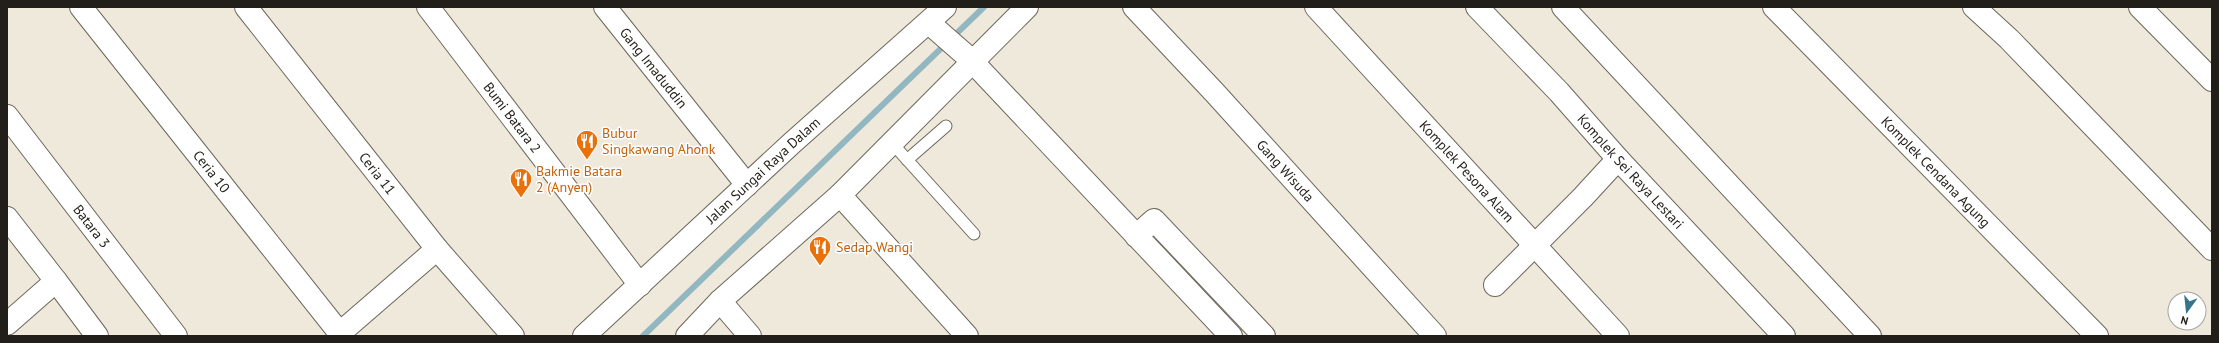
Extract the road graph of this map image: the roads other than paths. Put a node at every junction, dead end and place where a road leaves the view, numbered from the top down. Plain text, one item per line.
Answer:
1 (81, 7) edge
2 (246, 7) edge
3 (428, 7) edge
4 (605, 7) edge
5 (945, 7) edge
6 (1027, 7) edge
7 (1134, 7) edge
8 (1316, 7) edge
9 (1477, 7) edge
10 (1563, 7) edge
11 (1774, 7) edge
12 (1974, 7) edge
13 (2140, 7) edge
14 (934, 28) junction
15 (971, 61) junction
16 (2212, 80) edge
17 (935, 112) dead end
18 (7, 116) edge
19 (946, 126) dead end
20 (894, 146) junction
21 (1618, 159) junction
22 (907, 160) junction
23 (747, 186) junction
24 (840, 195) junction
25 (7, 218) edge
26 (974, 234) dead end
27 (1136, 236) junction
28 (1535, 244) junction
29 (437, 249) junction
30 (2212, 249) edge
31 (56, 281) junction
32 (640, 285) junction
33 (1495, 285) dead end
34 (720, 301) junction
35 (7, 324) edge
36 (341, 335) edge
37 (98, 336) edge
38 (176, 336) edge
39 (513, 336) edge
40 (584, 336) edge
41 (687, 336) edge
42 (750, 336) edge
43 (966, 336) edge
44 (1231, 336) edge
45 (1264, 336) edge
46 (1435, 336) edge
47 (1618, 336) edge
48 (1784, 336) edge
49 (1870, 336) edge
50 (2098, 336) edge

1 - 36 street, Ceria 10
2 - 29 street, Ceria 11
3 - 32 street, Bumi Batara 2
4 - 23 street, Gang Imaduddin
5 - 14 street, Jalan Sungai Raya Dalam
6 - 15 street
7 - 46 street, Gang Wisuda
8 - 28 street, Komplek Pesona Alam
9 - 21 street, Komplek Sei Raya Lestari
10 - 49 street
11 - 50 street, Komplek Cendana Agung
12 - 30 street
13 - 16 street
14 - 15 street
14 - 23 street, Jalan Sungai Raya Dalam
15 - 20 street
15 - 27 street
17 - 20 lane
18 - 38 street, Batara 3
19 - 22 lane
20 - 22 lane
20 - 24 street
21 - 28 street
21 - 48 street, Komplek Sei Raya Lestari
22 - 26 lane
23 - 32 street, Jalan Sungai Raya Dalam
24 - 34 street
24 - 43 street
25 - 31 street
27 - 44 street
27 - 45 street
28 - 33 street
28 - 47 street, Komplek Pesona Alam
29 - 36 street
29 - 39 street, Ceria 11
31 - 35 street
31 - 37 street
32 - 40 street, Jalan Sungai Raya Dalam
34 - 41 street
34 - 42 street

